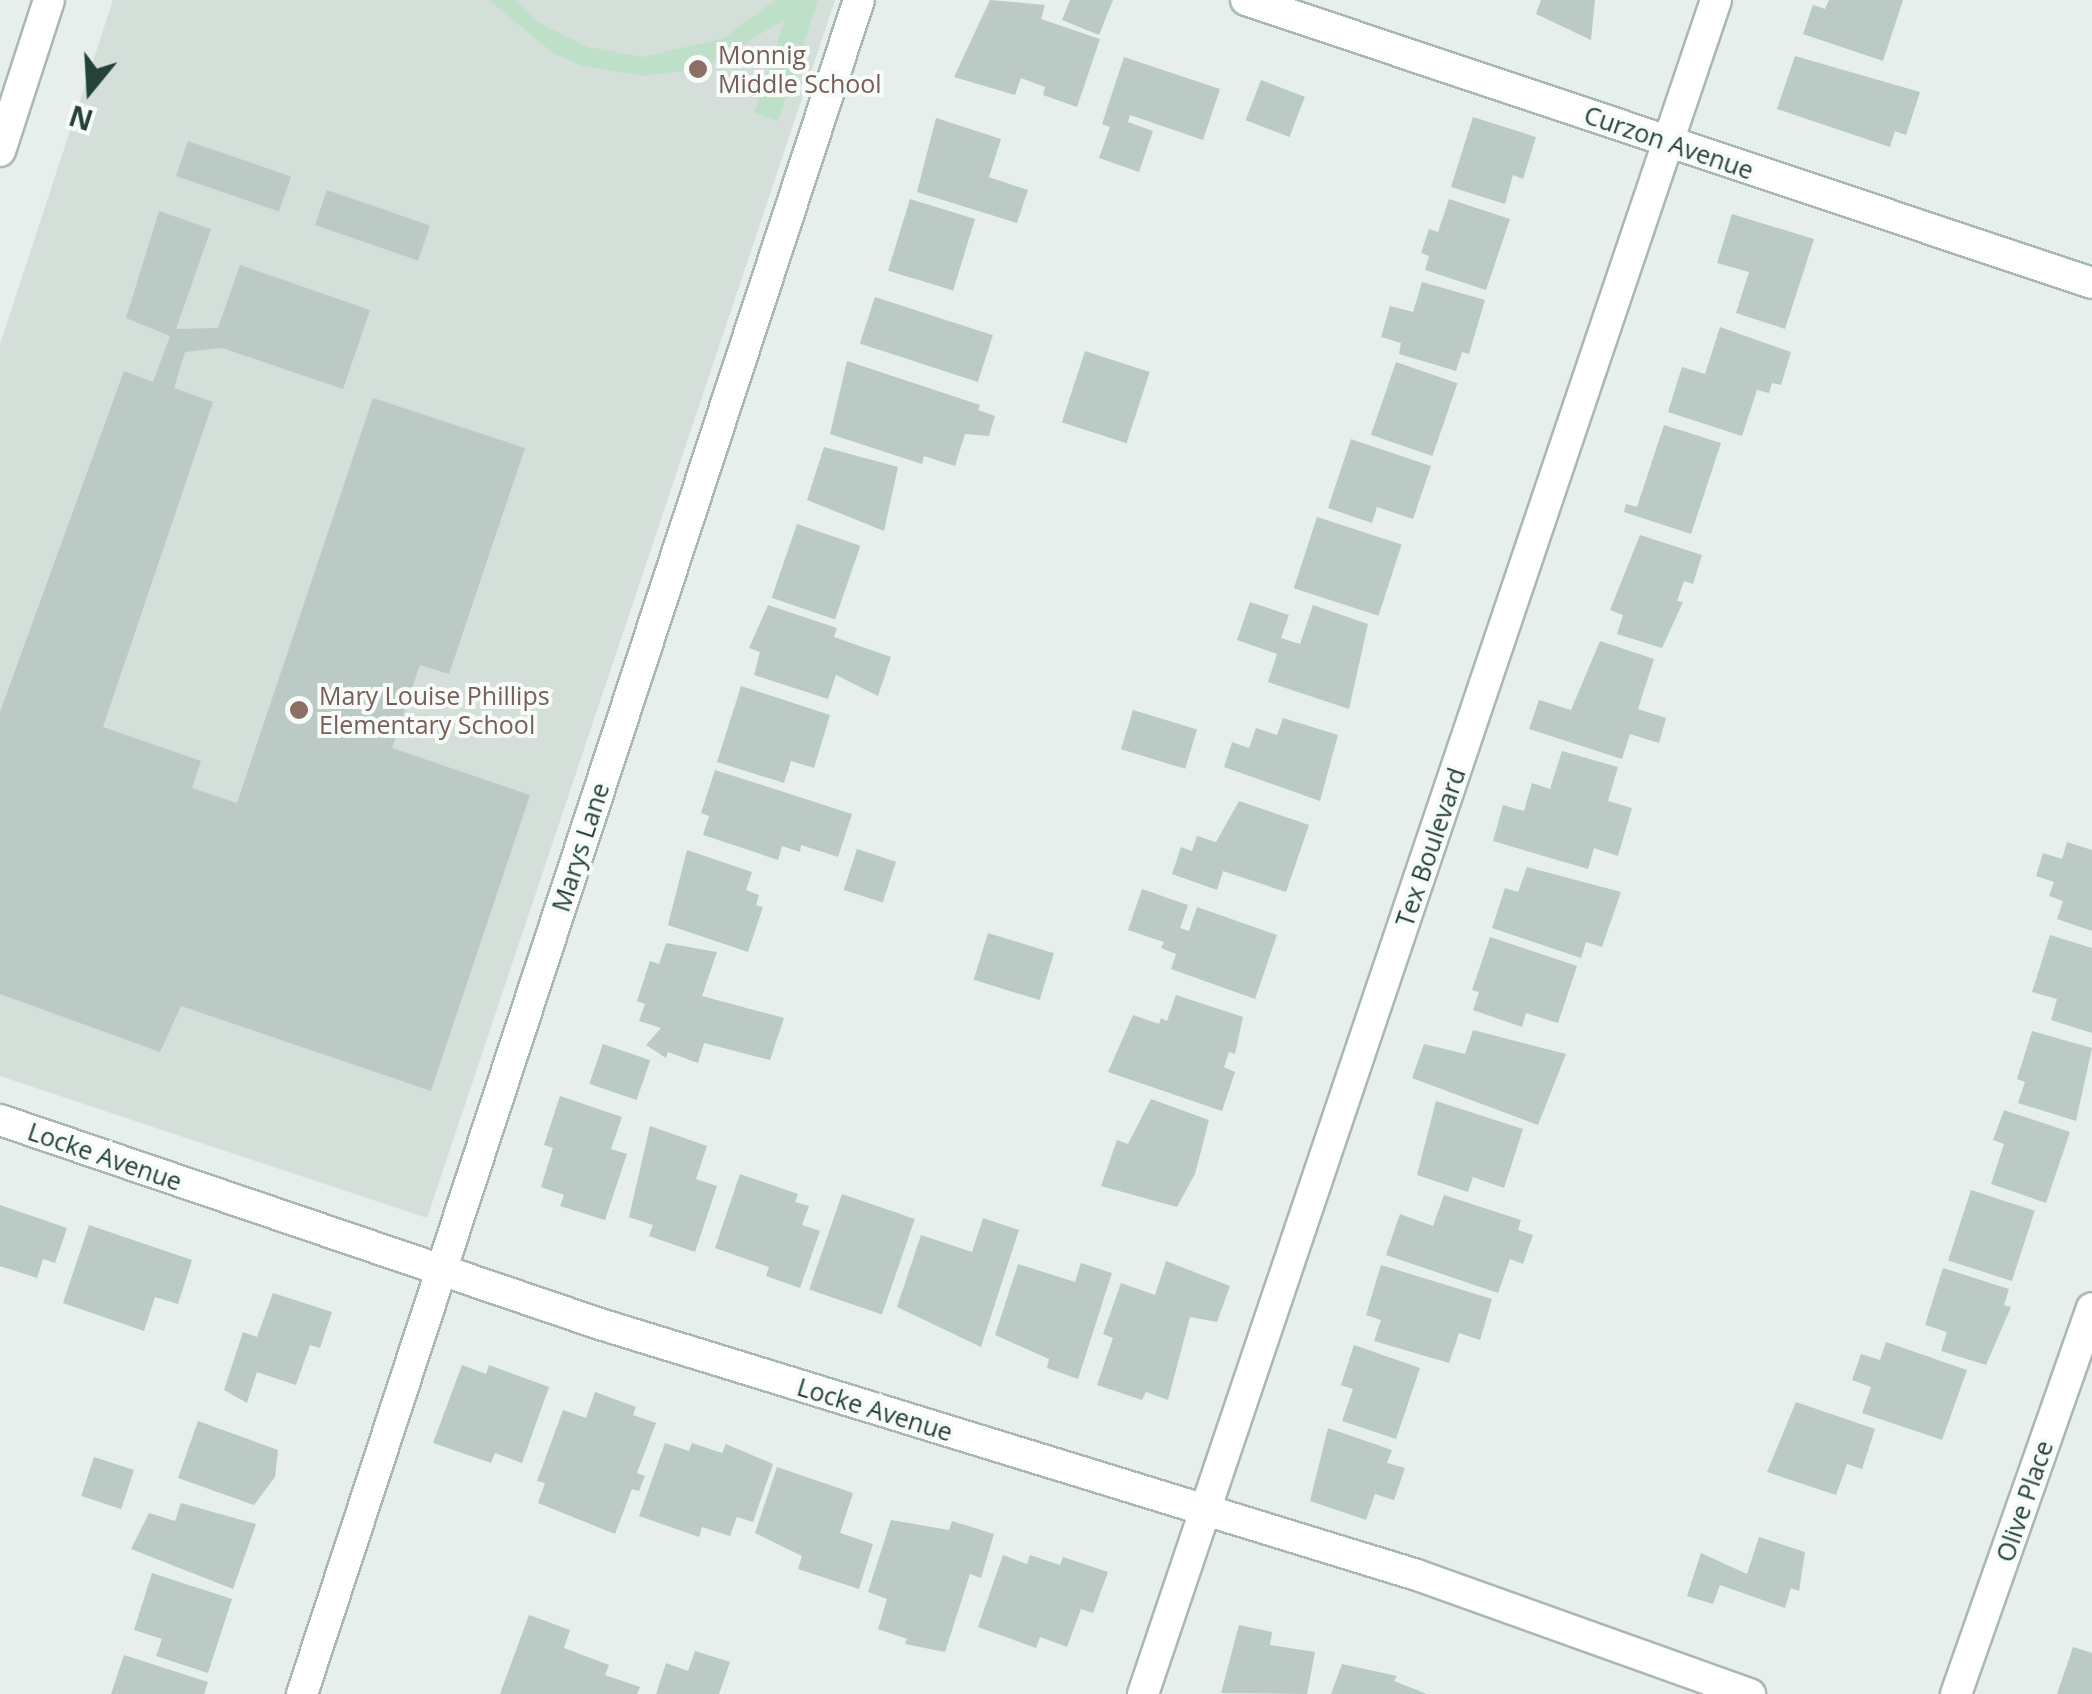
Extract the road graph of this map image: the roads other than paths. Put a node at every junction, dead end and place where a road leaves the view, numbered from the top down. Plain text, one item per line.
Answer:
1 (49, 0) edge
2 (859, 0) edge
3 (1246, 0) edge
4 (1716, 0) edge
5 (1670, 142) junction
6 (0, 151) edge
7 (2092, 284) edge
8 (0, 1120) edge
9 (441, 1270) junction
10 (2092, 1308) edge
11 (1204, 1510) junction
12 (302, 1694) edge
13 (1144, 1694) edge
14 (1750, 1694) edge
15 (1956, 1694) edge

1 - 6 street
2 - 9 street, Marys Lane
3 - 5 street, Curzon Avenue
4 - 5 street, Tex Boulevard
5 - 7 street, Curzon Avenue
5 - 11 street, Tex Boulevard
8 - 9 street, Locke Avenue
9 - 11 street, Locke Avenue
9 - 12 street, Marys Lane
10 - 15 street, Olive Place
11 - 13 street, Tex Boulevard
11 - 14 street, Locke Avenue

